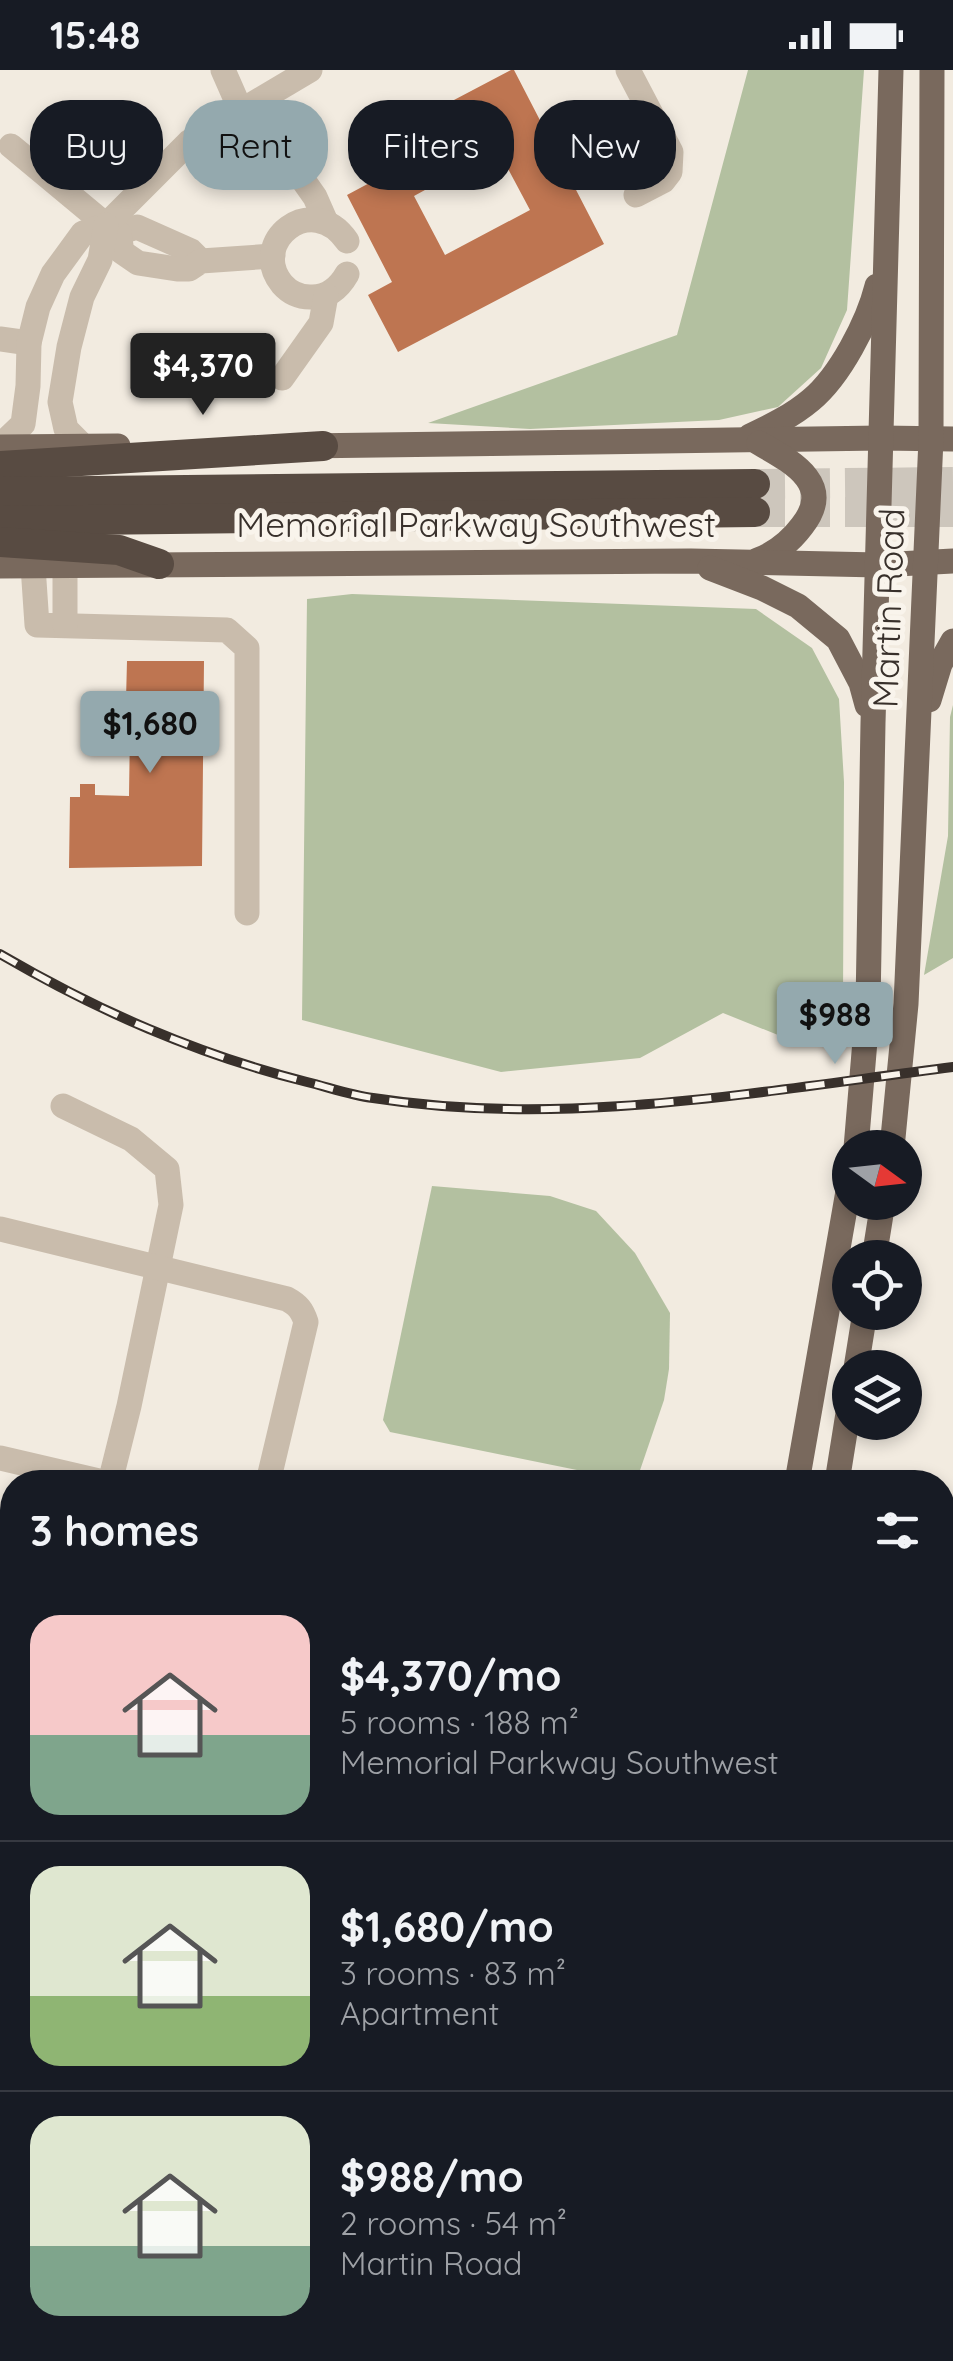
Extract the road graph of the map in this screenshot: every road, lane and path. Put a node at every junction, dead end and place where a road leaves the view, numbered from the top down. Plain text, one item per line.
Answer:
1 (222, 70) edge
2 (310, 70) edge
3 (628, 70) edge
4 (891, 70) edge
5 (932, 70) edge
6 (236, 100) edge
7 (260, 100) edge
8 (12, 146) dead end
9 (183, 149) edge
10 (310, 190) edge
11 (636, 195) dead end
12 (326, 222) junction
13 (112, 229) junction
14 (347, 241) dead end
15 (886, 252) junction
16 (273, 256) junction
17 (932, 256) junction
18 (347, 274) dead end
19 (326, 295) junction
20 (953, 328) edge
21 (0, 339) edge
22 (29, 343) junction
23 (282, 378) dead end
24 (881, 438) junction
25 (942, 439) edge
26 (748, 441) junction
27 (84, 446) junction
28 (323, 446) junction
29 (0, 447) edge
30 (0, 466) edge
31 (0, 492) edge
32 (0, 522) edge
33 (0, 542) edge
34 (692, 560) junction
35 (953, 561) edge
36 (753, 562) junction
37 (926, 562) junction
38 (159, 564) junction
39 (879, 564) junction
40 (0, 566) edge
41 (33, 566) junction
42 (65, 566) junction
43 (65, 625) junction
44 (953, 641) edge
45 (873, 723) junction
46 (918, 733) junction
47 (247, 913) dead end
48 (63, 1106) dead end
49 (858, 1130) edge
50 (894, 1130) edge
51 (843, 1220) edge
52 (0, 1229) edge
53 (158, 1268) junction
54 (843, 1440) edge
55 (0, 1458) edge
56 (53, 1470) edge
57 (110, 1470) edge
58 (271, 1470) edge
59 (800, 1470) edge
60 (838, 1470) edge

1 - 6 street
2 - 7 street
3 - 11 street
4 - 15 main road, Martin Road
5 - 17 main road, Martin Road
8 - 13 street
9 - 13 street
10 - 12 street
12 - 14 street
12 - 16 street
13 - 16 street
13 - 22 street
13 - 27 street
15 - 24 main road, Martin Road
15 - 26 main road
16 - 19 street
17 - 20 main road
17 - 25 main road, Martin Road
18 - 19 street
19 - 23 street
21 - 22 street
22 - 29 street
24 - 25 main road
24 - 26 main road
24 - 39 main road, Martin Road
25 - 37 main road, Martin Road
26 - 28 main road
26 - 36 main road
27 - 28 main road
27 - 29 main road
28 - 30 highway
31 - 32 highway, Memorial Parkway Southwest
33 - 38 highway
34 - 36 main road, Memorial Parkway Southwest
34 - 38 main road, Memorial Parkway Southwest
34 - 45 main road
35 - 37 main road, Memorial Parkway Southwest
36 - 39 main road, Memorial Parkway Southwest
37 - 39 main road, Memorial Parkway Southwest
37 - 46 main road, Martin Road
38 - 42 main road, Memorial Parkway Southwest
39 - 45 main road, Martin Road
40 - 41 main road, Memorial Parkway Southwest
41 - 42 main road, Memorial Parkway Southwest
41 - 43 street
42 - 43 street
43 - 47 street
44 - 46 main road
45 - 49 main road, Martin Road
46 - 50 main road, Martin Road
48 - 53 street
51 - 59 main road
52 - 53 street
53 - 57 street
53 - 58 street
54 - 60 main road
55 - 56 street

